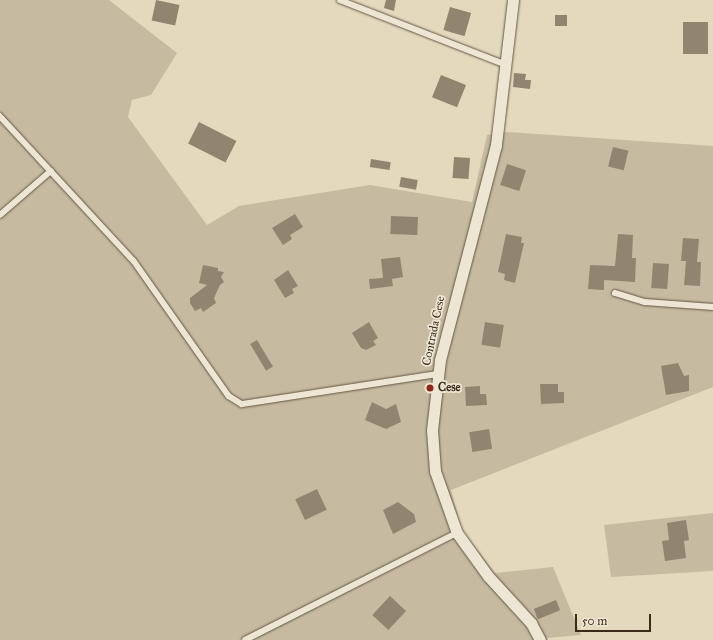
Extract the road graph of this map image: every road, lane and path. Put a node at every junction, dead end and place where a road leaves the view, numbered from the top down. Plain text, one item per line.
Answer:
1 (340, 0) edge
2 (513, 0) edge
3 (504, 64) junction
4 (0, 116) edge
5 (51, 171) junction
6 (0, 215) edge
7 (615, 293) dead end
8 (713, 307) edge
9 (438, 374) junction
10 (457, 533) junction
11 (245, 640) edge
12 (540, 640) edge

1 - 3 lane
2 - 3 street, Contrada Cese
3 - 9 street, Contrada Cese
4 - 5 lane
5 - 6 lane
5 - 9 lane
7 - 8 lane
9 - 10 street, Contrada Cese
10 - 11 lane
10 - 12 street, Contrada Cese

